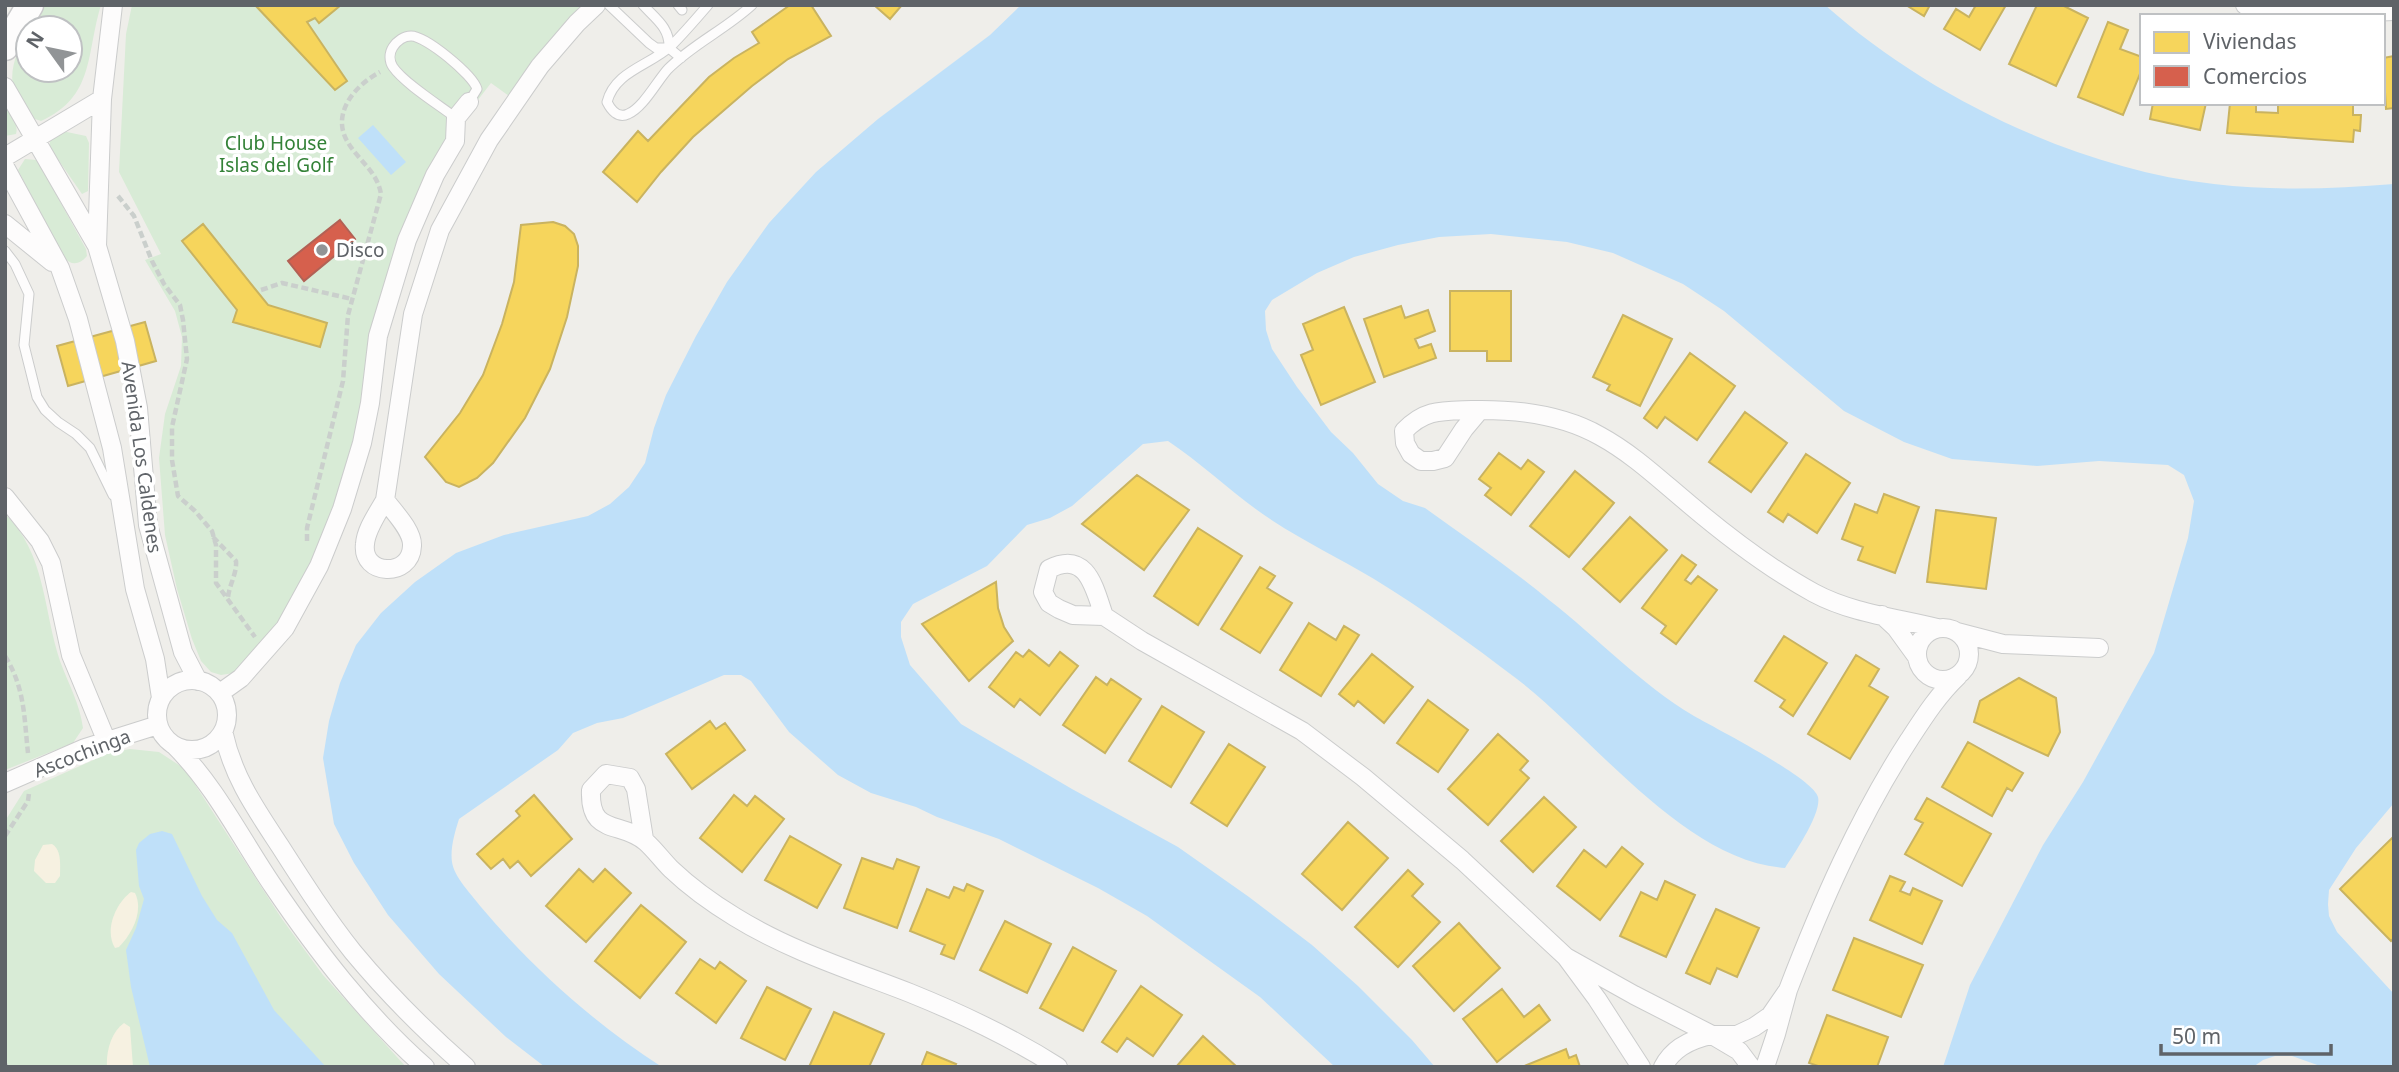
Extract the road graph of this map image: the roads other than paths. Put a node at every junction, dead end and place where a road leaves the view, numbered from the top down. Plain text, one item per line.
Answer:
1 (30, 5) edge
2 (113, 5) edge
3 (596, 5) edge
4 (609, 5) edge
5 (643, 5) edge
6 (708, 5) edge
7 (752, 5) edge
8 (2245, 5) edge
9 (2394, 11) edge
10 (5, 31) edge
11 (5, 38) edge
12 (5, 47) edge
13 (669, 48) junction
14 (681, 58) junction
15 (5, 87) edge
16 (102, 99) junction
17 (469, 102) joint
18 (456, 118) junction
19 (34, 139) junction
20 (5, 157) edge
21 (5, 167) edge
22 (5, 224) edge
23 (97, 246) junction
24 (5, 251) edge
25 (60, 268) junction
26 (1480, 410) dead end
27 (5, 497) edge
28 (385, 500) dead end
29 (122, 514) junction
30 (1882, 615) junction
31 (1104, 616) dead end
32 (1937, 628) junction
33 (1957, 632) junction
34 (2003, 644) junction
35 (2099, 648) dead end
36 (1918, 662) junction
37 (1961, 672) junction
38 (198, 681) junction
39 (220, 693) junction
40 (162, 698) junction
41 (1926, 714) junction
42 (158, 725) junction
43 (223, 732) junction
44 (107, 742) junction
45 (175, 746) junction
46 (5, 783) edge
47 (644, 839) dead end
48 (1566, 957) junction
49 (1787, 989) junction
50 (1712, 1035) junction
51 (425, 1067) edge
52 (466, 1067) edge
53 (1058, 1067) edge
54 (1641, 1067) edge
55 (1663, 1067) edge
56 (1751, 1067) edge
57 (1765, 1067) edge

1 - 12 street
2 - 16 street
3 - 28 street
4 - 13 lane
5 - 13 lane
6 - 13 lane
7 - 14 lane
8 - 9 street
10 - 11 street
13 - 14 lane
13 - 14 lane
15 - 19 street, Avenida Los Caldenes
16 - 19 street
16 - 23 street
17 - 18 street
17 - 18 lane
18 - 39 street
19 - 20 street
19 - 23 street, Avenida Los Caldenes
21 - 25 street, Avenida Los Caldenes
22 - 25 street
23 - 38 street, Avenida Los Caldenes
24 - 29 lane
25 - 29 street, Avenida Los Caldenes
26 - 30 street
27 - 44 street
29 - 40 street, Avenida Los Caldenes
30 - 32 street
30 - 36 street
31 - 48 street
32 - 33 street
32 - 36 street
33 - 34 street
33 - 37 street
34 - 35 street
34 - 37 street
36 - 37 street
36 - 41 street
37 - 41 street
38 - 39 street
38 - 40 street
39 - 43 street
40 - 42 street
41 - 49 street
42 - 44 street, Ascochinga
42 - 45 street
43 - 45 street
43 - 52 street
44 - 46 street, Ascochinga
45 - 51 street
47 - 53 street
48 - 50 street
48 - 54 street
49 - 50 street
49 - 57 street
50 - 55 street
50 - 56 street

